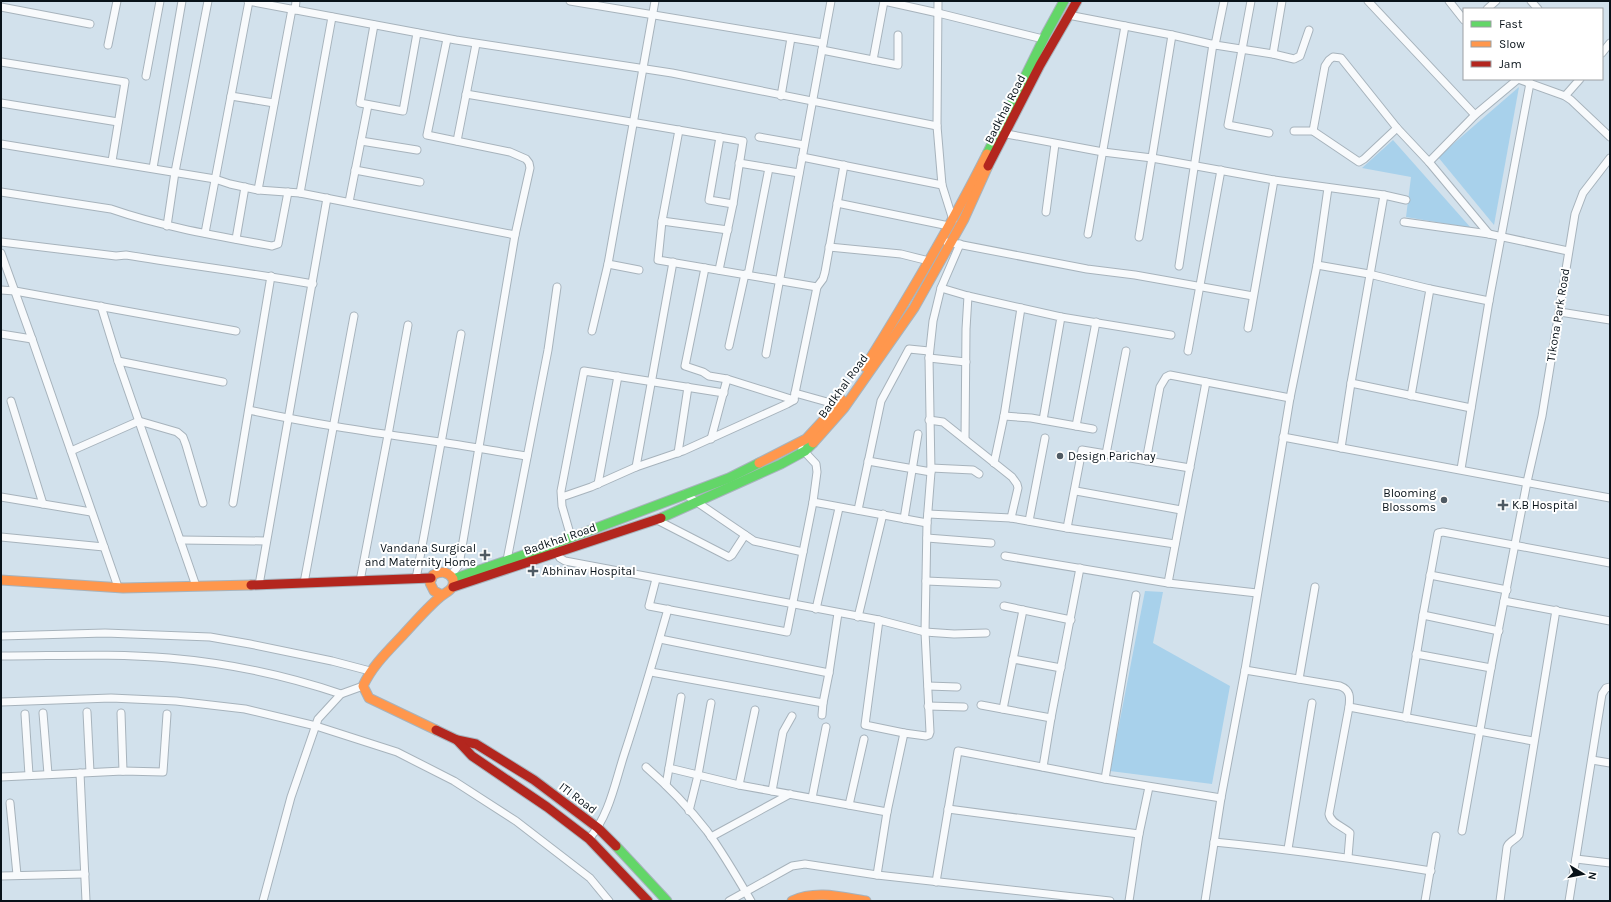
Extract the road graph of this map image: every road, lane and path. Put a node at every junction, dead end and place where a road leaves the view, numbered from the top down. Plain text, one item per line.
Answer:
1 (117, 1) edge
2 (160, 1) edge
3 (182, 1) edge
4 (208, 1) edge
5 (251, 1) edge
6 (296, 1) edge
7 (570, 1) edge
8 (655, 1) edge
9 (831, 1) edge
10 (884, 1) edge
11 (938, 1) edge
12 (1064, 1) edge
13 (1077, 1) edge
14 (1224, 1) edge
15 (1251, 1) edge
16 (1282, 1) edge
17 (1368, 1) edge
18 (1449, 1) edge
19 (1496, 1) edge
20 (275, 4) edge
21 (1, 7) edge
22 (1488, 8) edge
23 (293, 10) junction
24 (938, 13) junction
25 (652, 15) junction
26 (1068, 15) junction
27 (332, 17) junction
28 (1463, 19) edge
29 (90, 24) dead end
30 (374, 25) junction
31 (1124, 26) junction
32 (1309, 30) dead end
33 (417, 33) junction
34 (898, 35) dead end
35 (1172, 35) junction
36 (791, 38) junction
37 (447, 39) junction
38 (1043, 39) junction
39 (1610, 43) edge
40 (476, 44) junction
41 (1214, 44) junction
42 (108, 45) dead end
43 (822, 47) junction
44 (1242, 50) junction
45 (1603, 52) edge
46 (1273, 54) junction
47 (873, 60) junction
48 (1, 62) edge
49 (643, 69) junction
50 (146, 76) dead end
51 (1517, 80) edge
52 (1520, 80) edge
53 (1579, 80) edge
54 (1530, 84) junction
55 (466, 94) junction
56 (231, 96) junction
57 (781, 96) junction
58 (1565, 96) junction
59 (812, 102) junction
60 (1, 103) edge
61 (274, 103) junction
62 (368, 104) junction
63 (1475, 115) junction
64 (118, 122) junction
65 (633, 123) junction
66 (937, 126) junction
67 (1397, 128) junction
68 (679, 130) junction
69 (1294, 131) dead end
70 (1314, 131) junction
71 (996, 132) junction
72 (1269, 133) dead end
73 (1006, 134) junction
74 (1610, 136) edge
75 (720, 137) junction
76 (759, 137) dead end
77 (361, 141) junction
78 (457, 141) junction
79 (1, 144) edge
80 (1054, 144) junction
81 (804, 145) junction
82 (417, 150) dead end
83 (1102, 152) junction
84 (802, 157) junction
85 (1152, 158) junction
86 (1610, 158) edge
87 (112, 161) junction
88 (1429, 162) junction
89 (739, 163) junction
90 (1194, 164) junction
91 (844, 165) junction
92 (153, 168) junction
93 (769, 168) junction
94 (355, 170) junction
95 (1221, 170) junction
96 (175, 172) junction
97 (799, 173) junction
98 (215, 179) junction
99 (1274, 180) junction
100 (420, 182) dead end
101 (942, 185) junction
102 (245, 187) junction
103 (1328, 188) junction
104 (258, 190) junction
105 (1, 192) edge
106 (288, 192) junction
107 (300, 193) junction
108 (1384, 195) junction
109 (327, 198) junction
110 (1406, 200) dead end
111 (349, 202) junction
112 (837, 203) junction
113 (733, 204) junction
114 (1046, 212) dead end
115 (662, 221) junction
116 (1404, 222) dead end
117 (951, 223) junction
118 (166, 226) junction
119 (728, 230) junction
120 (205, 233) junction
121 (1088, 234) dead end
122 (1489, 234) junction
123 (515, 235) junction
124 (1502, 236) junction
125 (1138, 237) dead end
126 (236, 239) junction
127 (941, 241) junction
128 (1, 242) edge
129 (956, 244) junction
130 (829, 247) junction
131 (1568, 251) junction
132 (1, 253) edge
133 (929, 261) junction
134 (673, 262) junction
135 (608, 264) junction
136 (1317, 265) junction
137 (1179, 266) dead end
138 (705, 268) junction
139 (639, 270) dead end
140 (720, 270) junction
141 (1369, 274) junction
142 (746, 275) junction
143 (271, 276) junction
144 (780, 280) junction
145 (313, 284) junction
146 (557, 287) dead end
147 (816, 287) junction
148 (1200, 287) junction
149 (941, 288) junction
150 (1430, 289) junction
151 (1, 290) edge
152 (15, 291) junction
153 (968, 296) junction
154 (1253, 296) junction
155 (1489, 301) junction
156 (101, 306) junction
157 (1021, 308) junction
158 (1560, 312) junction
159 (354, 316) dead end
160 (1061, 317) junction
161 (1610, 320) edge
162 (1096, 322) junction
163 (408, 325) dead end
164 (1248, 328) dead end
165 (236, 331) dead end
166 (592, 331) dead end
167 (1, 334) edge
168 (461, 334) dead end
169 (1171, 335) dead end
170 (32, 339) junction
171 (729, 346) dead end
172 (1126, 351) dead end
173 (1188, 351) dead end
174 (766, 354) dead end
175 (929, 355) junction
176 (118, 361) junction
177 (966, 362) junction
178 (618, 376) junction
179 (727, 380) junction
180 (651, 381) junction
181 (222, 382) dead end
182 (1206, 382) junction
183 (1351, 383) junction
184 (688, 387) junction
185 (724, 393) junction
186 (795, 396) junction
187 (1411, 396) junction
188 (1290, 398) junction
189 (11, 401) dead end
190 (838, 405) junction
191 (1471, 408) junction
192 (249, 410) junction
193 (1004, 416) junction
194 (288, 418) junction
195 (929, 420) junction
196 (1044, 420) junction
197 (139, 421) junction
198 (334, 426) junction
199 (1076, 426) junction
200 (1093, 429) dead end
201 (918, 434) dead end
202 (388, 435) junction
203 (1283, 437) junction
204 (1045, 438) dead end
205 (711, 439) junction
206 (965, 439) junction
207 (441, 442) junction
208 (801, 447) junction
209 (1341, 448) junction
210 (480, 449) junction
211 (71, 451) junction
212 (678, 453) junction
213 (1106, 454) junction
214 (527, 456) junction
215 (868, 461) junction
216 (1146, 461) junction
217 (994, 463) junction
218 (636, 467) junction
219 (1190, 468) junction
220 (912, 469) junction
221 (1461, 469) junction
222 (931, 470) junction
223 (980, 474) dead end
224 (1527, 482) junction
225 (598, 484) junction
226 (1076, 491) junction
227 (685, 494) junction
228 (1, 497) edge
229 (562, 497) junction
230 (1610, 498) edge
231 (696, 502) junction
232 (813, 502) junction
233 (203, 503) dead end
234 (233, 503) dead end
235 (43, 504) junction
236 (839, 508) junction
237 (858, 510) junction
238 (1181, 510) junction
239 (91, 512) junction
240 (883, 514) junction
241 (928, 514) junction
242 (1011, 518) junction
243 (904, 519) junction
244 (656, 520) junction
245 (1029, 521) junction
246 (927, 523) junction
247 (1067, 528) junction
248 (745, 535) junction
249 (1, 537) edge
250 (571, 537) junction
251 (927, 538) junction
252 (180, 540) junction
253 (266, 541) junction
254 (991, 543) dead end
255 (551, 544) junction
256 (1175, 544) junction
257 (1515, 546) junction
258 (104, 547) junction
259 (803, 552) junction
260 (557, 553) junction
261 (1005, 556) dead end
262 (507, 560) junction
263 (1610, 563) edge
264 (1080, 568) junction
265 (1430, 575) junction
266 (416, 578) junction
267 (431, 578) junction
268 (656, 579) junction
269 (1, 580) edge
270 (452, 580) junction
271 (360, 581) junction
272 (926, 581) junction
273 (304, 583) junction
274 (1168, 583) junction
275 (996, 584) dead end
276 (259, 585) junction
277 (196, 586) junction
278 (118, 587) junction
279 (1315, 587) dead end
280 (1507, 590) junction
281 (1257, 593) junction
282 (442, 595) junction
283 (1136, 595) dead end
284 (1504, 601) junction
285 (792, 604) junction
286 (1004, 606) dead end
287 (816, 608) junction
288 (668, 609) junction
289 (1023, 610) junction
290 (1556, 610) junction
291 (838, 613) junction
292 (1423, 615) junction
293 (858, 617) junction
294 (879, 620) junction
295 (1071, 620) junction
296 (1610, 621) edge
297 (1499, 631) junction
298 (925, 632) junction
299 (986, 633) dead end
300 (1, 636) edge
301 (660, 639) junction
302 (1416, 654) junction
303 (1, 656) edge
304 (1013, 658) junction
305 (1062, 668) junction
306 (1492, 668) junction
307 (1245, 670) junction
308 (370, 671) junction
309 (651, 672) junction
310 (829, 673) junction
311 (1299, 679) junction
312 (364, 686) junction
313 (928, 686) junction
314 (957, 687) dead end
315 (1610, 687) edge
316 (341, 694) junction
317 (681, 697) dead end
318 (1, 702) edge
319 (711, 703) dead end
320 (823, 703) junction
321 (1312, 703) dead end
322 (981, 705) dead end
323 (928, 706) junction
324 (964, 707) dead end
325 (1349, 707) junction
326 (1003, 709) junction
327 (755, 710) dead end
328 (87, 712) dead end
329 (43, 713) dead end
330 (121, 713) dead end
331 (25, 714) dead end
332 (167, 714) dead end
333 (822, 715) dead end
334 (792, 716) dead end
335 (1051, 718) junction
336 (1406, 718) junction
337 (316, 726) junction
338 (826, 727) dead end
339 (1480, 731) junction
340 (904, 733) junction
341 (864, 739) dead end
342 (457, 740) junction
343 (1534, 741) junction
344 (1592, 760) junction
345 (1610, 763) edge
346 (646, 767) dead end
347 (1043, 767) junction
348 (669, 768) junction
349 (123, 771) junction
350 (90, 772) junction
351 (80, 773) junction
352 (48, 774) junction
353 (28, 775) junction
354 (698, 775) junction
355 (1, 776) edge
356 (1105, 779) junction
357 (666, 785) junction
358 (739, 785) junction
359 (1150, 787) junction
360 (772, 791) junction
361 (790, 794) junction
362 (812, 798) junction
363 (1221, 798) junction
364 (10, 803) dead end
365 (850, 805) junction
366 (948, 809) junction
367 (689, 811) junction
368 (887, 812) junction
369 (598, 828) junction
370 (1462, 831) dead end
371 (1139, 834) junction
372 (1436, 836) dead end
373 (711, 838) junction
374 (589, 839) junction
375 (1214, 842) junction
376 (1288, 849) junction
377 (1348, 857) junction
378 (1576, 859) junction
379 (1610, 863) edge
380 (1431, 871) junction
381 (85, 874) junction
382 (877, 875) junction
383 (1, 876) edge
384 (17, 876) junction
385 (936, 882) junction
386 (745, 891) junction
387 (844, 900) edge
388 (86, 901) edge
389 (263, 901) edge
390 (609, 901) edge
391 (648, 901) edge
392 (667, 901) edge
393 (729, 901) edge
394 (751, 901) edge
395 (792, 901) edge
396 (866, 901) edge
397 (1110, 901) edge
398 (1129, 901) edge
399 (1205, 901) edge
400 (1425, 901) edge
401 (1500, 901) edge
402 (1569, 901) edge

1 - 42 street
2 - 50 street
3 - 92 street
4 - 96 street
5 - 20 street
5 - 56 street
6 - 23 street
7 - 25 street
8 - 25 street
9 - 43 street
10 - 24 street
10 - 47 street
11 - 24 street
12 - 38 street, Badkhal Road
13 - 26 street, Badkhal Road
14 - 41 street
15 - 44 street
16 - 46 street
17 - 63 street
18 - 28 street
19 - 22 street
20 - 23 street
21 - 29 street
23 - 27 street
23 - 61 street
24 - 38 street
24 - 66 street
25 - 36 street
25 - 49 street
26 - 31 street
26 - 73 street, Badkhal Road
27 - 30 street
27 - 107 street
30 - 33 street
30 - 62 street
31 - 35 street
31 - 83 street
32 - 46 street
33 - 37 street
33 - 62 street
34 - 47 street
35 - 41 street
35 - 85 street
36 - 43 street
36 - 57 street
37 - 40 street
37 - 78 street
38 - 71 street, Badkhal Road
39 - 45 street
40 - 49 street
40 - 55 street
41 - 44 street
41 - 90 street
43 - 47 street
43 - 59 street
44 - 46 street
44 - 72 street
48 - 64 street
49 - 57 street
49 - 65 street
51 - 63 street
52 - 54 street
53 - 58 street
54 - 58 street
54 - 124 street
55 - 65 street
55 - 78 street
56 - 61 street
56 - 98 street
57 - 59 street
58 - 74 street
59 - 66 street
59 - 81 street
60 - 64 street
61 - 104 street
62 - 77 street
63 - 88 street
64 - 87 street
65 - 68 street
65 - 135 street
66 - 101 street
67 - 70 street
67 - 70 street
67 - 88 street
68 - 75 street
68 - 115 street
69 - 70 street
71 - 73 street
71 - 117 street, Badkhal Road
73 - 80 street
73 - 129 street, Badkhal Road
75 - 89 street
75 - 113 street
76 - 81 street
77 - 82 street
77 - 94 street
78 - 123 street
79 - 87 street
80 - 83 street
80 - 114 street
81 - 84 street
83 - 85 street
83 - 121 street
84 - 91 street
84 - 97 street
85 - 90 street
85 - 125 street
86 - 131 street, Tikona Park Road
87 - 92 street
88 - 122 street
89 - 93 street
89 - 113 street
90 - 95 street
90 - 137 street
91 - 101 street
91 - 112 street
92 - 96 street
93 - 97 street
93 - 142 street
94 - 100 street
94 - 111 street
95 - 99 street
95 - 148 street
96 - 98 street
96 - 118 street
97 - 144 street
98 - 102 street
98 - 120 street
99 - 103 street
99 - 154 street
101 - 117 street
102 - 104 street
102 - 126 street
103 - 108 street
103 - 136 street
104 - 106 street
105 - 118 street
106 - 107 street
106 - 126 street
107 - 109 street
108 - 110 street
108 - 141 street
109 - 111 street
109 - 145 street
111 - 123 street
112 - 117 street
112 - 130 street
113 - 119 street
115 - 119 street
115 - 134 street
116 - 122 street
117 - 127 street, Badkhal Road
118 - 120 street
119 - 140 street
120 - 126 street
122 - 124 street
123 - 210 street
124 - 131 street
124 - 155 street
127 - 129 street
127 - 133 street, Badkhal Road
128 - 143 street
129 - 148 street
129 - 149 street
129 - 208 street, Badkhal Road
130 - 133 street
130 - 147 street
131 - 158 street, Tikona Park Road
132 - 152 street
133 - 190 street, Badkhal Road
134 - 138 street
134 - 180 street
135 - 139 street
135 - 166 street
136 - 141 street
136 - 188 street
138 - 140 street
138 - 179 street
140 - 142 street
141 - 150 street
141 - 183 street
142 - 144 street
142 - 171 street
143 - 145 street
143 - 192 street
144 - 147 street
144 - 174 street
145 - 194 street
146 - 214 street
147 - 186 street
148 - 154 street
148 - 173 street
149 - 153 street
149 - 175 street
150 - 155 street
150 - 187 street
151 - 152 street
152 - 156 street
152 - 170 street
153 - 157 street
153 - 177 street
154 - 164 street
155 - 191 street
156 - 165 street
156 - 176 street
157 - 160 street
157 - 193 street
158 - 161 street
158 - 224 street, Tikona Park Road
159 - 198 street
160 - 162 street
160 - 196 street
162 - 169 street
162 - 199 street
163 - 202 street
167 - 170 street
168 - 207 street
170 - 211 street
172 - 213 street
175 - 177 street
175 - 195 street
175 - 215 street
176 - 181 street
176 - 197 street
177 - 206 street
178 - 180 street
178 - 225 street
178 - 229 street
179 - 185 street
179 - 186 street
180 - 184 street
180 - 218 street
182 - 188 street
182 - 216 street
182 - 219 street
183 - 187 street
183 - 209 street
184 - 185 street
184 - 212 street
185 - 205 street
186 - 190 street
186 - 205 street
187 - 191 street
188 - 203 street
189 - 235 street
190 - 208 street, Badkhal Road
191 - 221 street
192 - 194 street
192 - 234 street
193 - 196 street
193 - 217 street
194 - 198 street
194 - 253 street
195 - 206 street
195 - 222 street
196 - 199 street
197 - 211 street
197 - 233 street
197 - 252 street
198 - 202 street
198 - 273 street
199 - 200 street
201 - 220 street
202 - 207 street
202 - 271 street
203 - 209 street
203 - 281 street
204 - 245 street
205 - 212 street
206 - 217 street
207 - 210 street
207 - 266 street
208 - 227 street, Badkhal Road
208 - 231 street, Badkhal Road
208 - 232 street
209 - 221 street
210 - 214 street
210 - 270 street
211 - 239 street
212 - 218 street
213 - 216 street
213 - 226 street
214 - 262 street
215 - 220 street
215 - 237 street
216 - 219 street
217 - 242 street
218 - 225 street
219 - 238 street
220 - 222 street
220 - 243 street
221 - 224 street
222 - 223 street
222 - 241 street
224 - 230 street
224 - 257 street, Tikona Park Road
225 - 229 street
226 - 238 street
226 - 247 street
227 - 231 street
227 - 250 street, Badkhal Road
228 - 235 street
229 - 250 street
231 - 244 street, Badkhal Road
231 - 248 street
232 - 236 street
232 - 259 street
235 - 239 street
236 - 237 street
236 - 287 street
237 - 240 street
238 - 256 street
239 - 258 street
240 - 243 street
240 - 293 street
241 - 242 street
241 - 246 street
242 - 245 street
243 - 246 street
244 - 248 street
244 - 260 street, Badkhal Road
245 - 247 street
246 - 251 street
247 - 256 street
248 - 259 street
249 - 258 street
250 - 255 street, Badkhal Road
251 - 254 street
251 - 272 street
252 - 253 street
252 - 277 street
253 - 276 street
255 - 260 street
255 - 262 street, Badkhal Road
256 - 274 street
257 - 263 street
257 - 265 street
257 - 280 street, Tikona Park Road
258 - 278 street
259 - 285 street
260 - 268 street
260 - 270 street, Badkhal Road
261 - 264 street
262 - 270 street, Badkhal Road
264 - 274 street
264 - 295 street
265 - 280 street
265 - 292 street
266 - 267 street
266 - 271 street
267 - 270 street
267 - 282 street
268 - 285 street
268 - 288 street
269 - 278 street
270 - 282 street
271 - 273 street
272 - 275 street
272 - 298 street
273 - 276 street
274 - 281 street
276 - 277 street
277 - 278 street
279 - 311 street
280 - 284 street, Tikona Park Road
281 - 307 street
282 - 308 street
283 - 356 street
284 - 290 street
284 - 297 street, Tikona Park Road
285 - 287 street
285 - 288 street
286 - 289 street
287 - 291 street
288 - 301 street
289 - 295 street
289 - 304 street
290 - 296 street
290 - 343 street
291 - 293 street
291 - 310 street
292 - 297 street
292 - 302 street
293 - 294 street
294 - 298 street
294 - 340 street
295 - 305 street
297 - 306 street, Tikona Park Road
298 - 299 street
298 - 313 street
300 - 308 street
301 - 309 street
301 - 310 street
302 - 306 street
302 - 336 street
303 - 316 street
304 - 305 street
304 - 326 street
305 - 335 street
306 - 339 street, Tikona Park Road
307 - 311 street
307 - 363 street
308 - 312 street
309 - 320 street
309 - 369 street
310 - 320 street
311 - 325 street
312 - 316 street
312 - 342 street, ITI Road
313 - 314 street
313 - 323 street
315 - 344 street
316 - 337 street
317 - 348 street
318 - 337 street
319 - 354 street
320 - 333 street
321 - 376 street
322 - 326 street
323 - 324 street
323 - 340 street
325 - 336 street
325 - 377 street
326 - 335 street
327 - 358 street
328 - 350 street
329 - 352 street
330 - 349 street
331 - 353 street
332 - 349 street
334 - 360 street
335 - 347 street
336 - 339 street
337 - 389 street
337 - 390 street
338 - 362 street
339 - 343 street
339 - 370 street, Tikona Park Road
340 - 368 street
341 - 365 street
342 - 369 street, ITI Road
342 - 374 street, ITI Road
343 - 401 street
344 - 345 street
344 - 378 street
346 - 357 street
347 - 356 street
347 - 366 street
348 - 354 street
348 - 357 street
349 - 350 street
350 - 351 street
351 - 352 street
351 - 381 street
352 - 353 street
353 - 355 street
354 - 358 street
354 - 367 street
356 - 359 street
357 - 367 street
358 - 360 street
359 - 363 street
359 - 371 street
360 - 361 street
361 - 362 street
361 - 373 street
362 - 365 street
363 - 375 street
364 - 384 street
365 - 368 street
366 - 371 street
366 - 385 street
367 - 373 street
368 - 382 street
369 - 374 street
369 - 392 street, ITI Road
371 - 398 street
372 - 380 street
373 - 386 street
374 - 391 street, ITI Road
375 - 376 street
375 - 399 street
376 - 377 street
377 - 380 street
378 - 379 street
378 - 402 street
380 - 400 street
381 - 384 street
381 - 388 street
382 - 385 street
382 - 386 street
383 - 384 street
385 - 397 street
386 - 393 street
386 - 394 street
387 - 395 street
387 - 396 street

